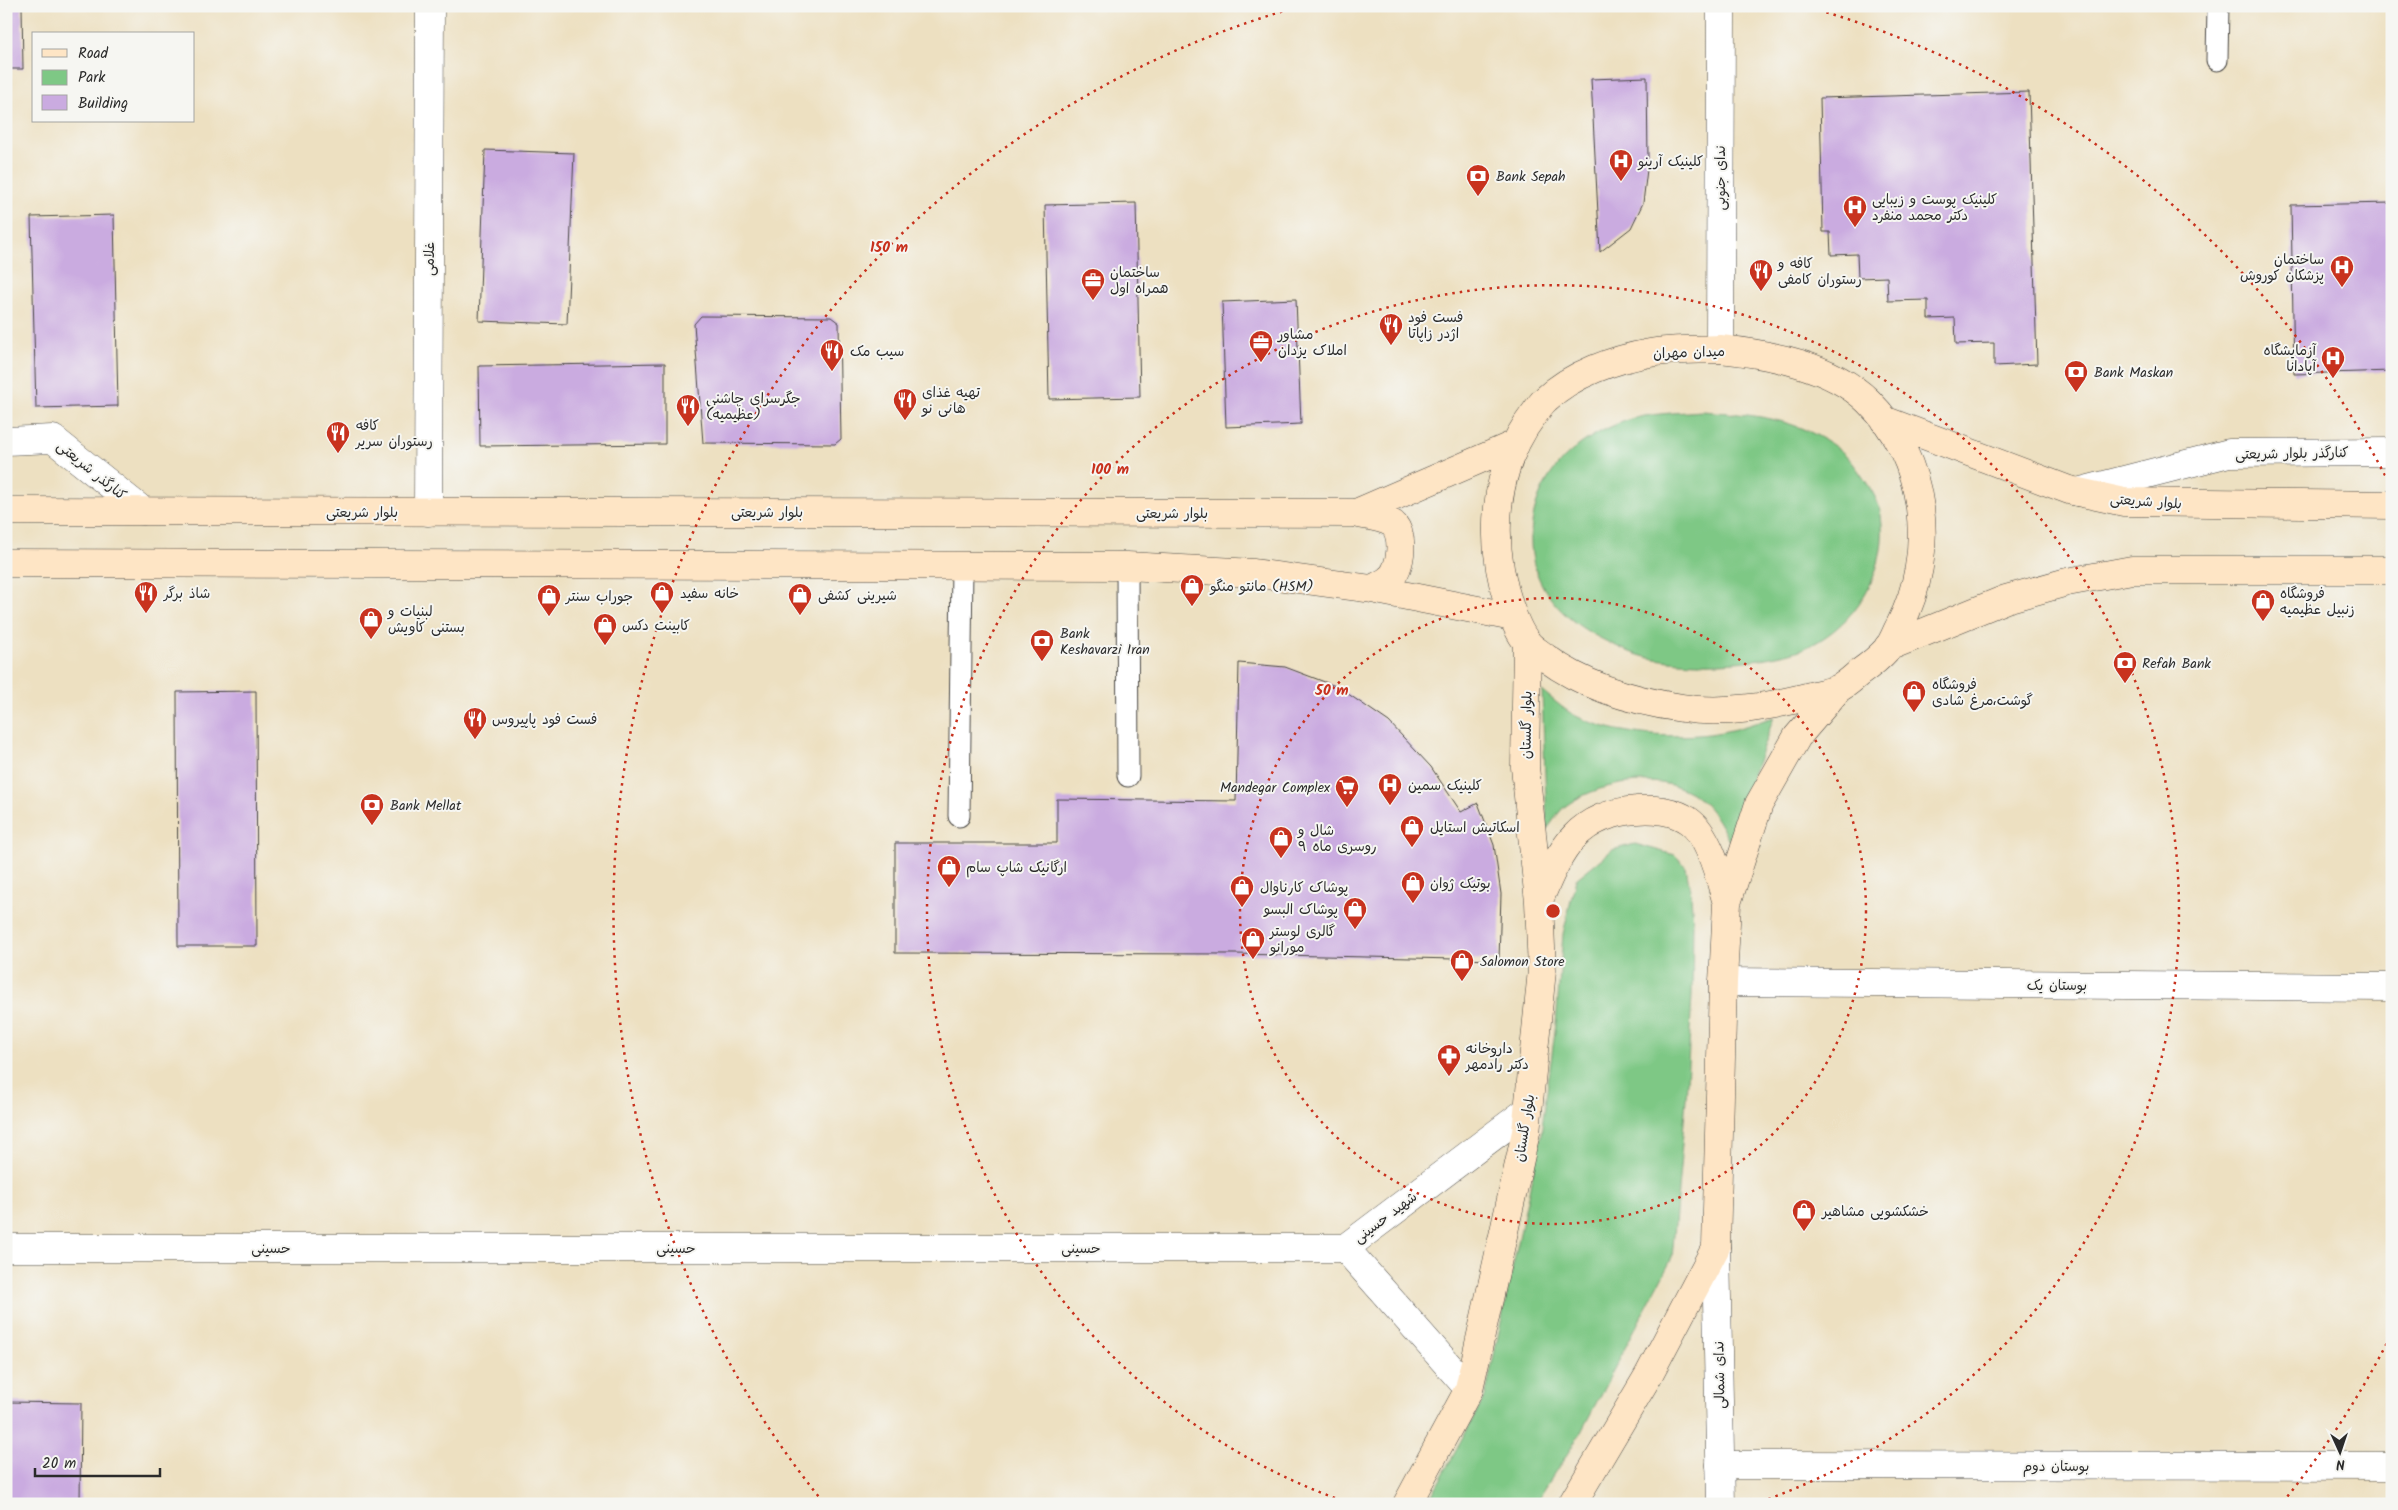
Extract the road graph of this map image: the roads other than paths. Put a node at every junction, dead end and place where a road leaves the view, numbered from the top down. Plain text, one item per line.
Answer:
1 (430, 6) edge
2 (1721, 6) edge
3 (2218, 6) edge
4 (2217, 60) dead end
5 (1720, 349) junction
6 (1884, 420) junction
7 (6, 440) edge
8 (1513, 445) junction
9 (2392, 452) edge
10 (2077, 492) junction
11 (2392, 506) edge
12 (6, 511) edge
13 (143, 511) junction
14 (428, 512) junction
15 (1356, 513) junction
16 (6, 563) edge
17 (962, 566) junction
18 (1127, 566) junction
19 (2392, 570) edge
20 (1372, 589) junction
21 (1513, 617) junction
22 (1527, 643) junction
23 (1888, 647) junction
24 (1839, 688) junction
25 (1128, 776) dead end
26 (959, 816) dead end
27 (1538, 902) junction
28 (1727, 904) junction
29 (1723, 982) junction
30 (2392, 987) edge
31 (1528, 1110) junction
32 (1716, 1247) junction
33 (6, 1248) edge
34 (1345, 1248) junction
35 (1469, 1389) junction
36 (1720, 1465) junction
37 (2392, 1466) edge
38 (1407, 1504) edge
39 (1572, 1504) edge
40 (1721, 1504) edge

1 - 14 street, غلامی
2 - 5 street, ندای جنوبی
3 - 4 lane
5 - 6 main road, میدان مهران
5 - 8 main road, میدان مهران
6 - 10 main road, بلوار شریعتی
6 - 23 main road, میدان مهران
7 - 13 street, کنارگذر شریعتی
8 - 15 main road, بلوار شریعتی
8 - 21 main road, میدان مهران
9 - 10 street, کنارگذر بلوار شریعتی
10 - 11 main road, بلوار شریعتی
12 - 13 main road, بلوار شریعتی
13 - 14 main road, بلوار شریعتی
14 - 15 main road, بلوار شریعتی
15 - 20 main road
16 - 17 main road
17 - 18 main road
17 - 26 lane
18 - 20 main road
18 - 25 lane
19 - 23 main road
20 - 21 main road
21 - 22 main road, میدان مهران
22 - 24 main road, میدان مهران
22 - 27 main road, بلوار گلستان
23 - 24 main road, میدان مهران
24 - 28 main road
27 - 28 main road
27 - 31 main road, بلوار گلستان
28 - 29 main road
29 - 30 street, بوستان یک
29 - 32 main road
31 - 34 street, شهید حسینی
31 - 35 main road, بلوار گلستان
32 - 36 street, ندای شمالی
32 - 39 main road
33 - 34 street, حسینی
34 - 35 street, شهید حسینی
35 - 38 main road, بلوار گلستان
36 - 37 street, بوستان دوم
36 - 40 street, ندای شمالی

